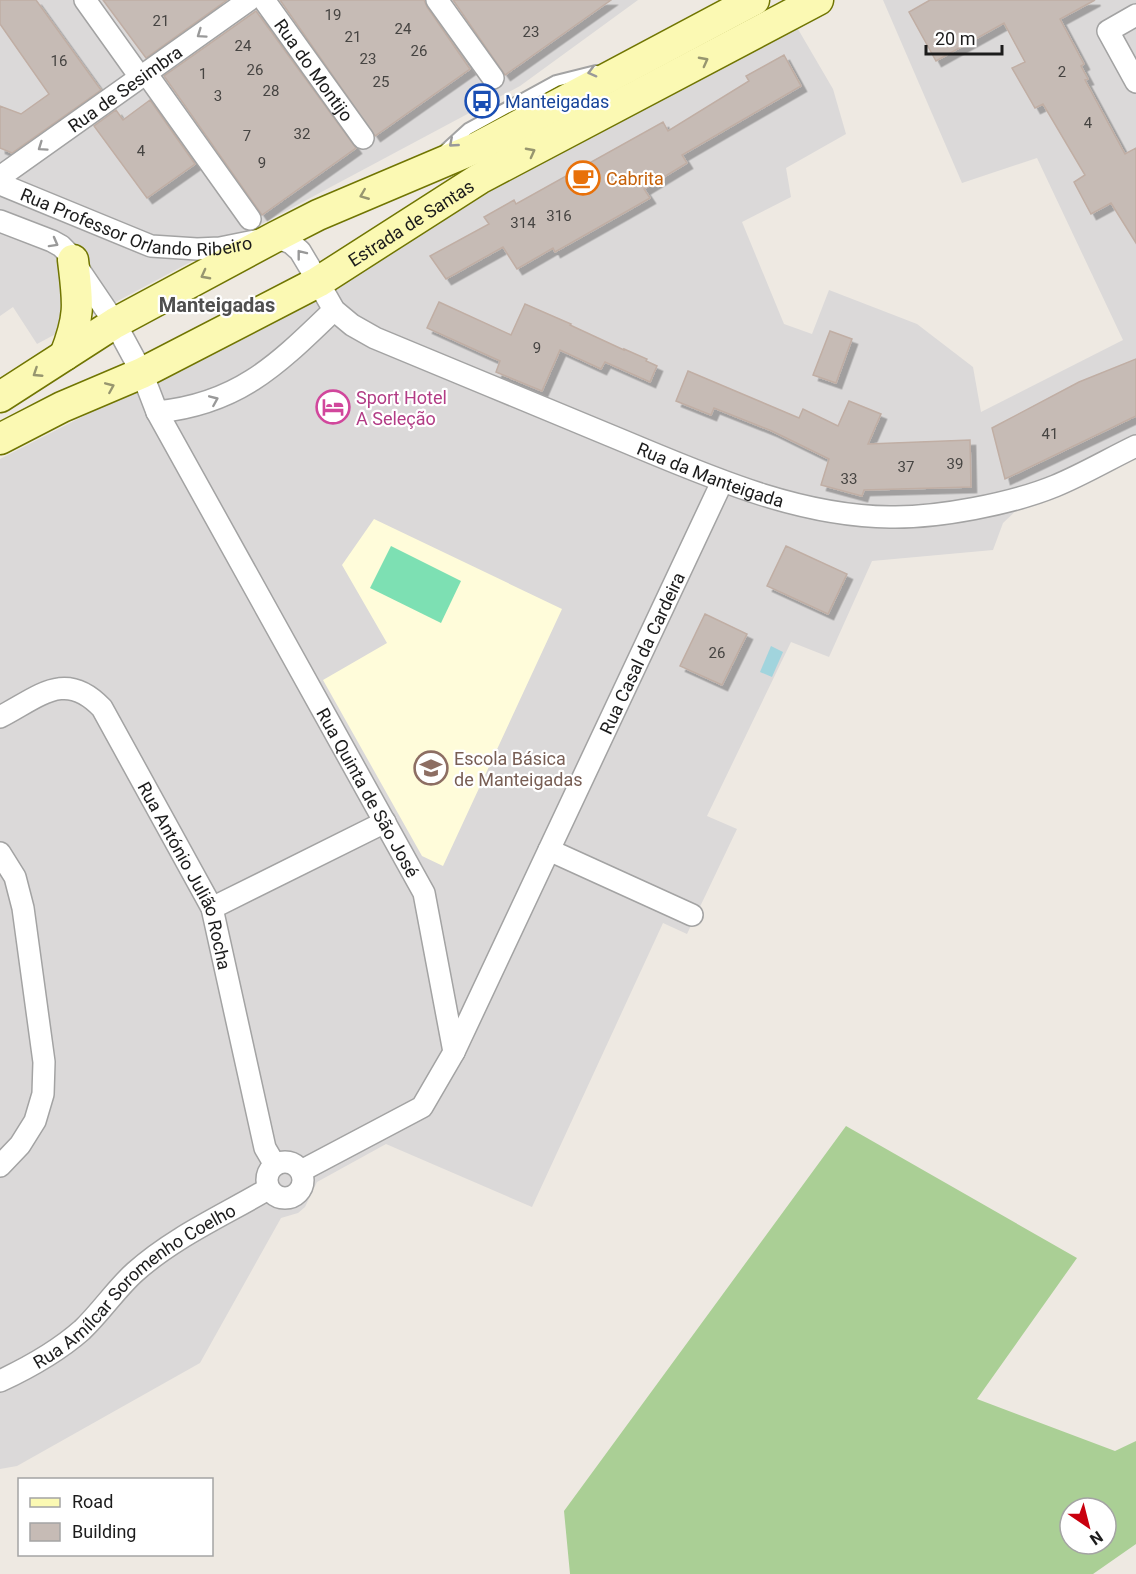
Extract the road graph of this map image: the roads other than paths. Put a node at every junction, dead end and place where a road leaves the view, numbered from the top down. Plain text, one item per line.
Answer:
1 (85, 0) edge
2 (249, 0) edge
3 (264, 0) edge
4 (437, 0) edge
5 (754, 0) edge
6 (818, 0) edge
7 (1136, 15) edge
8 (143, 75) junction
9 (493, 78) dead end
10 (1136, 82) edge
11 (363, 138) dead end
12 (0, 177) edge
13 (0, 184) edge
14 (250, 219) dead end
15 (0, 221) edge
16 (275, 237) junction
17 (72, 260) junction
18 (318, 282) junction
19 (334, 310) junction
20 (115, 323) junction
21 (65, 355) junction
22 (142, 373) junction
23 (0, 398) edge
24 (157, 412) junction
25 (0, 439) edge
26 (1136, 446) edge
27 (722, 482) junction
28 (0, 717) edge
29 (385, 822) junction
30 (549, 850) junction
31 (0, 853) edge
32 (212, 909) junction
33 (692, 915) dead end
34 (454, 1052) junction
35 (274, 1165) junction
36 (0, 1166) edge
37 (301, 1171) junction
38 (268, 1189) junction
39 (0, 1381) edge

1 - 8 street
2 -> 8 street, Rua de Sesimbra
3 - 11 street, Rua do Montijo
4 - 9 street
5 -> 16 main road, Estrada de Santas
18 -> 6 main road, Estrada de Santas
7 - 10 street
8 -> 12 street, Rua de Sesimbra
8 - 14 street
13 - 16 street, Rua Professor Orlando Ribeiro
15 -> 17 street, Rua Professor Orlando Ribeiro
18 -> 16 street, Rua da Manteigada
16 -> 20 main road, Estrada de Santas
17 - 20 street, Rua Professor Orlando Ribeiro
17 - 21 main road
18 - 19 street, Rua da Manteigada
18 - 22 main road, Estrada de Santas
24 -> 19 street
19 - 27 street, Rua da Manteigada
20 - 21 main road, Estrada de Santas
20 - 22 street, Rua Professor Orlando Ribeiro
21 -> 23 main road, Estrada de Santas
22 - 24 street, Rua Quinta de São José
25 -> 22 main road, Estrada de Santas
24 - 29 street, Rua Quinta de São José
26 - 27 street, Rua da Manteigada
27 - 30 street, Rua Casal da Cardeira
28 - 32 street, Rua António Julião Rocha
29 - 32 street
29 - 34 street, Rua Quinta de São José
30 - 33 street
30 - 34 street, Rua Casal da Cardeira
31 - 36 street
32 - 35 street, Rua António Julião Rocha
34 - 37 street
35 - 37 street
35 - 38 street
37 - 38 street
38 - 39 street, Rua Amílcar Soromenho Coelho

